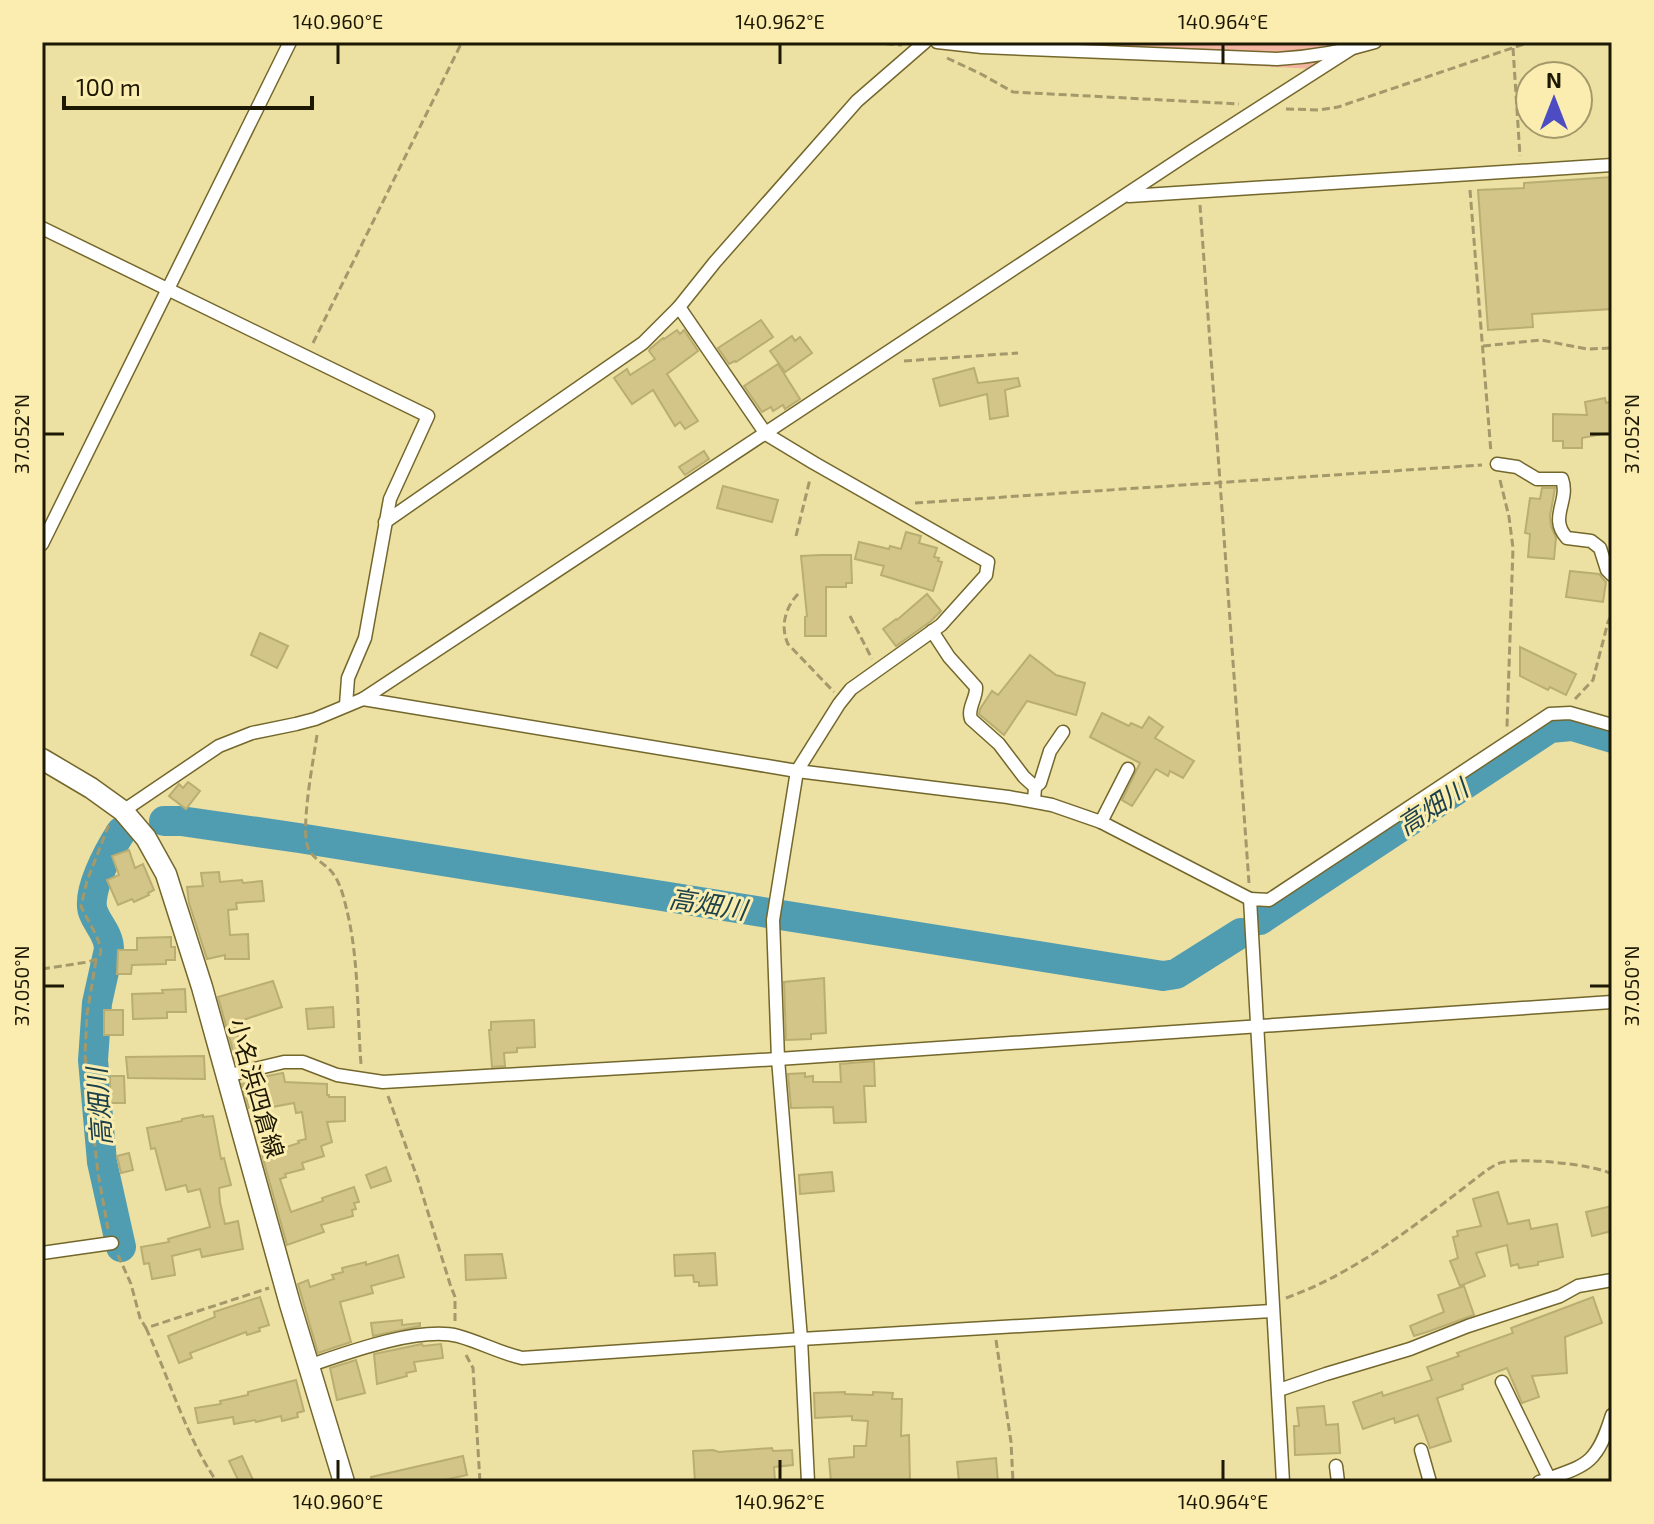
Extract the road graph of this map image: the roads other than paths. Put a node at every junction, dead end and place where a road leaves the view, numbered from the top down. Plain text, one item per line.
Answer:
1 (290, 42) edge
2 (937, 42) edge
3 (1375, 42) edge
4 (922, 44) edge
5 (1351, 49) junction
6 (1612, 165) edge
7 (1125, 196) junction
8 (42, 228) edge
9 (168, 290) junction
10 (679, 307) junction
11 (766, 434) junction
12 (1497, 464) road end
13 (385, 522) junction
14 (42, 544) edge
15 (1612, 575) edge
16 (932, 631) junction
17 (363, 699) junction
18 (346, 705) junction
19 (1612, 725) edge
20 (1063, 732) dead end
21 (42, 759) edge
22 (1128, 769) dead end
23 (797, 771) junction
24 (1035, 787) junction
25 (1034, 801) junction
26 (123, 811) junction
27 (1101, 822) junction
28 (1250, 899) junction
29 (1612, 1002) edge
30 (1257, 1027) junction
31 (778, 1059) junction
32 (226, 1076) junction
33 (112, 1243) road end
34 (42, 1253) edge
35 (1612, 1280) edge
36 (1272, 1307) junction
37 (801, 1339) junction
38 (308, 1366) junction
39 (1502, 1382) dead end
40 (1279, 1390) junction
41 (1612, 1415) edge
42 (1421, 1450) dead end
43 (1336, 1466) dead end
44 (1544, 1480) edge
45 (344, 1482) edge
46 (808, 1482) edge
47 (1283, 1482) edge
48 (1338, 1482) edge
49 (1430, 1482) edge

1 - 9 street
2 - 5 street
3 - 5 street
4 - 10 street
5 - 7 street
6 - 7 street
7 - 11 street
8 - 9 street
9 - 13 street
9 - 14 street
10 - 11 street
10 - 13 street
11 - 16 street
11 - 17 street
12 - 15 street
13 - 18 street
16 - 23 street
16 - 24 street
17 - 18 street
17 - 23 street
18 - 26 street
19 - 28 street
20 - 24 street
21 - 26 main road, 小名浜四倉線
22 - 27 street
23 - 25 street
23 - 31 street
24 - 25 street
25 - 27 street
26 - 32 main road, 小名浜四倉線
27 - 28 street
28 - 30 street
29 - 30 street
30 - 31 street
30 - 36 street
31 - 32 street
31 - 37 street
32 - 38 main road, 小名浜四倉線
33 - 34 street
35 - 40 street
36 - 37 street
36 - 40 street
37 - 38 street
37 - 46 street
38 - 45 main road, 小名浜四倉線
39 - 44 street
40 - 47 street
41 - 44 street
42 - 49 street
43 - 48 street

